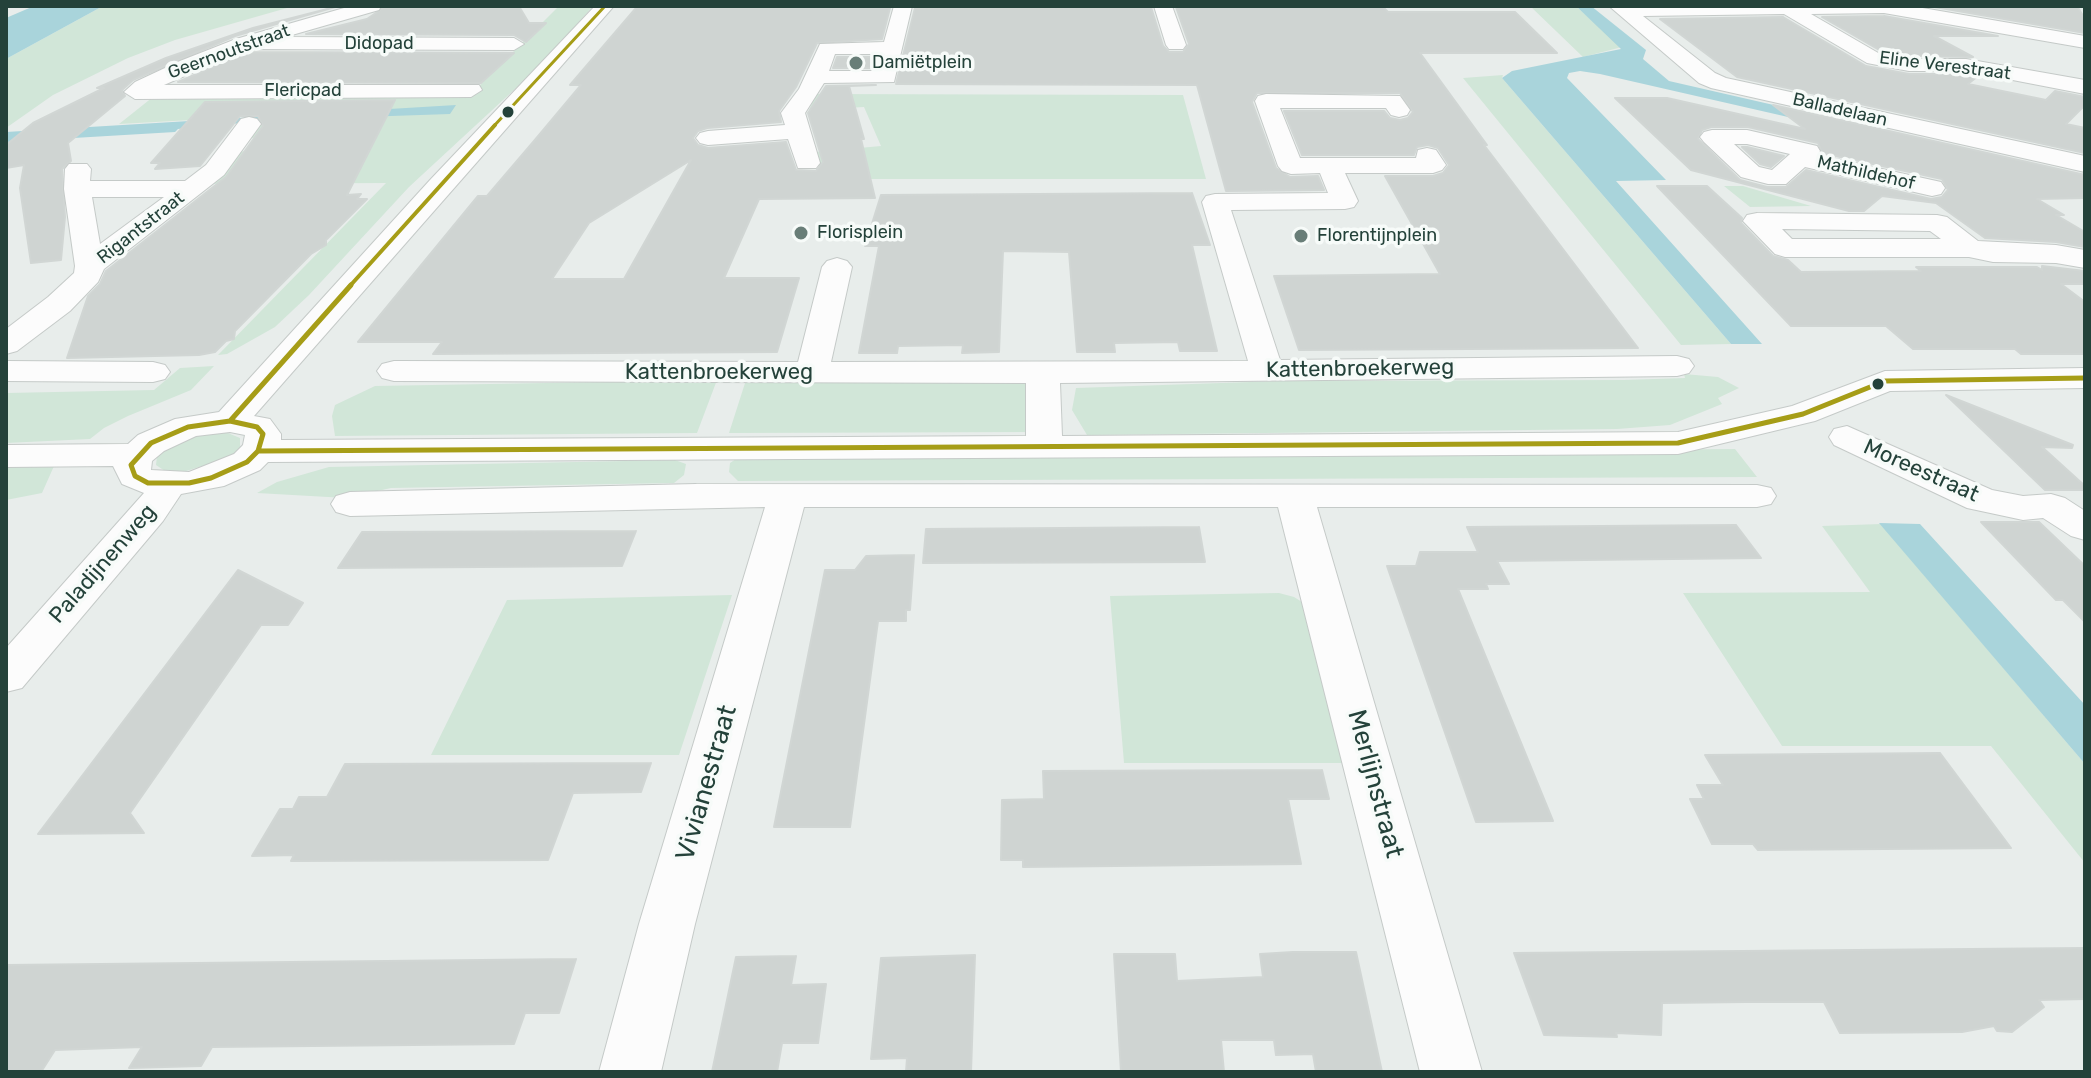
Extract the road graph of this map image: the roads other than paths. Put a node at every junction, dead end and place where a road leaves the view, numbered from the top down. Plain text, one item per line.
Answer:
1 (372, 6) edge
2 (605, 6) edge
3 (903, 6) edge
4 (1163, 6) edge
5 (1621, 8) edge
6 (1789, 9) junction
7 (2085, 42) edge
8 (243, 43) junction
9 (514, 44) dead end
10 (1176, 45) dead end
11 (2085, 87) edge
12 (471, 90) dead end
13 (135, 92) joint
14 (1399, 110) dead end
15 (249, 124) dead end
16 (797, 131) junction
17 (708, 138) dead end
18 (1981, 142) junction
19 (1427, 155) dead end
20 (1800, 158) dead end
21 (807, 163) dead end
22 (2085, 164) edge
23 (1948, 173) junction
24 (1333, 175) junction
25 (191, 189) junction
26 (1937, 223) junction
27 (1969, 248) junction
28 (2085, 259) edge
29 (90, 266) junction
30 (837, 267) dead end
31 (6, 344) edge
32 (1677, 366) dead end
33 (1267, 370) junction
34 (6, 371) edge
35 (394, 371) dead end
36 (153, 372) dead end
37 (812, 372) junction
38 (1043, 373) junction
39 (2085, 378) edge
40 (230, 421) junction
41 (1847, 437) dead end
42 (1044, 446) junction
43 (705, 447) junction
44 (258, 451) junction
45 (137, 455) junction
46 (6, 456) edge
47 (169, 485) junction
48 (696, 495) junction
49 (788, 495) junction
50 (1757, 496) dead end
51 (1295, 497) junction
52 (350, 504) dead end
53 (2082, 524) edge
54 (21, 642) edge
55 (6, 677) edge
56 (630, 1072) edge
57 (1451, 1072) edge

1 - 8 street, Geernoutstraat
2 - 40 street
3 - 16 street
4 - 10 street
5 - 6 street
5 - 18 street, Balladelaan
6 - 7 street
6 - 11 street, Eline Verestraat
8 - 9 street, Didopad
8 - 13 street, Geernoutstraat
12 - 13 street, Flericpad
14 - 24 street
15 - 25 street, Rigantstraat
16 - 17 street
16 - 21 street
18 - 22 street, Balladelaan
18 - 23 street
19 - 24 street
20 - 23 street, Mathildehof
23 - 26 street
24 - 33 street
25 - 29 street, Rigantstraat
25 - 29 street, Rigantstraat
26 - 27 street
26 - 27 street
27 - 28 street
29 - 31 street, Rigantstraat
30 - 37 street
32 - 33 street, Kattenbroekerweg
33 - 38 street, Kattenbroekerweg
34 - 36 street
35 - 37 street, Kattenbroekerweg
37 - 38 street, Kattenbroekerweg
38 - 42 street
39 - 42 street
40 - 44 street
40 - 45 street
41 - 53 street, Moreestraat
42 - 43 street
43 - 44 street
43 - 48 street
44 - 47 street
45 - 46 street
45 - 47 street
47 - 54 street, Paladijnenweg
48 - 49 street
48 - 52 street
49 - 51 street
49 - 56 street, Vivianestraat
50 - 51 street
51 - 57 street, Merlijnstraat
54 - 55 street, Paladijnenweg

